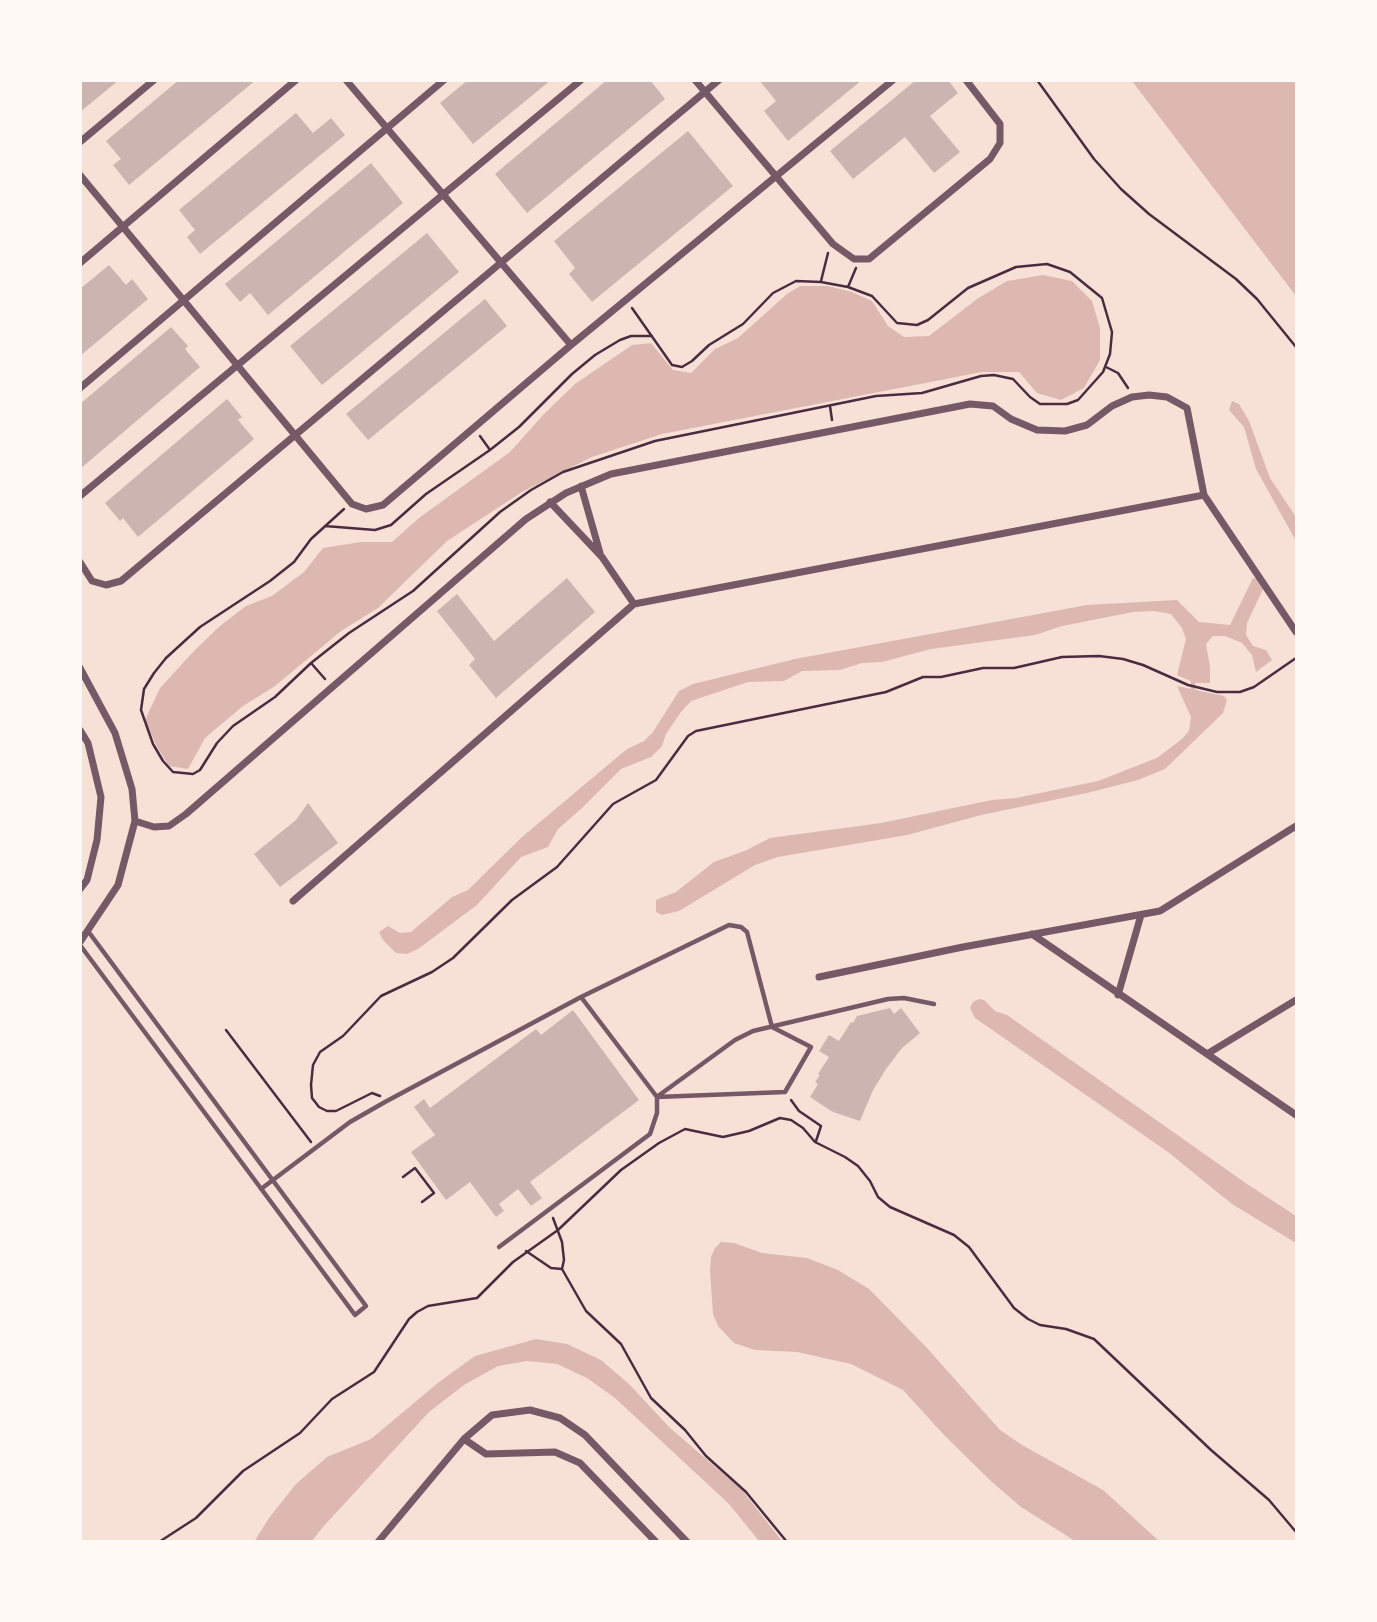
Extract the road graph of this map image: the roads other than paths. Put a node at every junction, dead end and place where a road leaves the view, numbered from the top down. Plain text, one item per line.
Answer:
1 (155, 80) edge
2 (296, 80) edge
3 (346, 80) edge
4 (444, 80) edge
5 (581, 80) edge
6 (695, 80) edge
7 (719, 80) edge
8 (893, 80) edge
9 (966, 80) edge
10 (705, 92) junction
11 (387, 129) junction
12 (80, 142) edge
13 (80, 175) edge
14 (777, 177) junction
15 (443, 195) junction
16 (123, 227) junction
17 (80, 263) edge
18 (501, 263) junction
19 (184, 300) junction
20 (571, 345) junction
21 (238, 366) junction
22 (80, 388) edge
23 (296, 435) junction
24 (581, 486) junction
25 (1204, 495) junction
26 (80, 496) edge
27 (550, 502) junction
28 (601, 557) junction
29 (80, 562) edge
30 (634, 604) junction
31 (1297, 632) edge
32 (80, 668) edge
33 (80, 730) edge
34 (135, 821) junction
35 (1297, 826) edge
36 (80, 889) edge
37 (293, 901) dead end
38 (1141, 915) junction
39 (88, 931) junction
40 (1032, 934) junction
41 (80, 943) edge
42 (819, 977) dead end
43 (1118, 995) junction
44 (581, 998) junction
45 (1297, 1000) edge
46 (934, 1004) dead end
47 (772, 1027) junction
48 (1207, 1054) junction
49 (657, 1097) junction
50 (1297, 1115) edge
51 (273, 1180) junction
52 (261, 1189) junction
53 (499, 1247) dead end
54 (464, 1439) junction
55 (378, 1542) edge
56 (656, 1542) edge
57 (687, 1542) edge

1 - 12 street
2 - 16 street
3 - 11 street
4 - 11 street
5 - 15 street
6 - 10 street
7 - 10 street
8 - 14 street
9 - 14 street
10 - 14 street
10 - 18 street
11 - 15 street
11 - 19 street
13 - 16 street
14 - 20 street
15 - 18 street
15 - 21 street
16 - 17 street
16 - 19 street
18 - 20 street
18 - 23 street
19 - 21 street
19 - 22 street
20 - 23 street
21 - 23 street
21 - 26 street
23 - 29 street
24 - 25 street
24 - 27 street
24 - 28 street
25 - 30 street
25 - 31 street
27 - 28 street
27 - 34 street
28 - 30 street
30 - 37 street
32 - 34 street
33 - 36 street
34 - 39 street
35 - 38 street
38 - 40 street
38 - 43 street
39 - 41 street
39 - 51 lane
40 - 42 street
40 - 43 street
41 - 52 lane
43 - 48 street
44 - 47 lane
44 - 49 lane
44 - 51 lane
45 - 48 street
46 - 47 lane
47 - 49 lane
47 - 49 lane
48 - 50 street
49 - 53 lane
51 - 52 lane
51 - 52 lane
54 - 55 street
54 - 56 street
54 - 57 street

